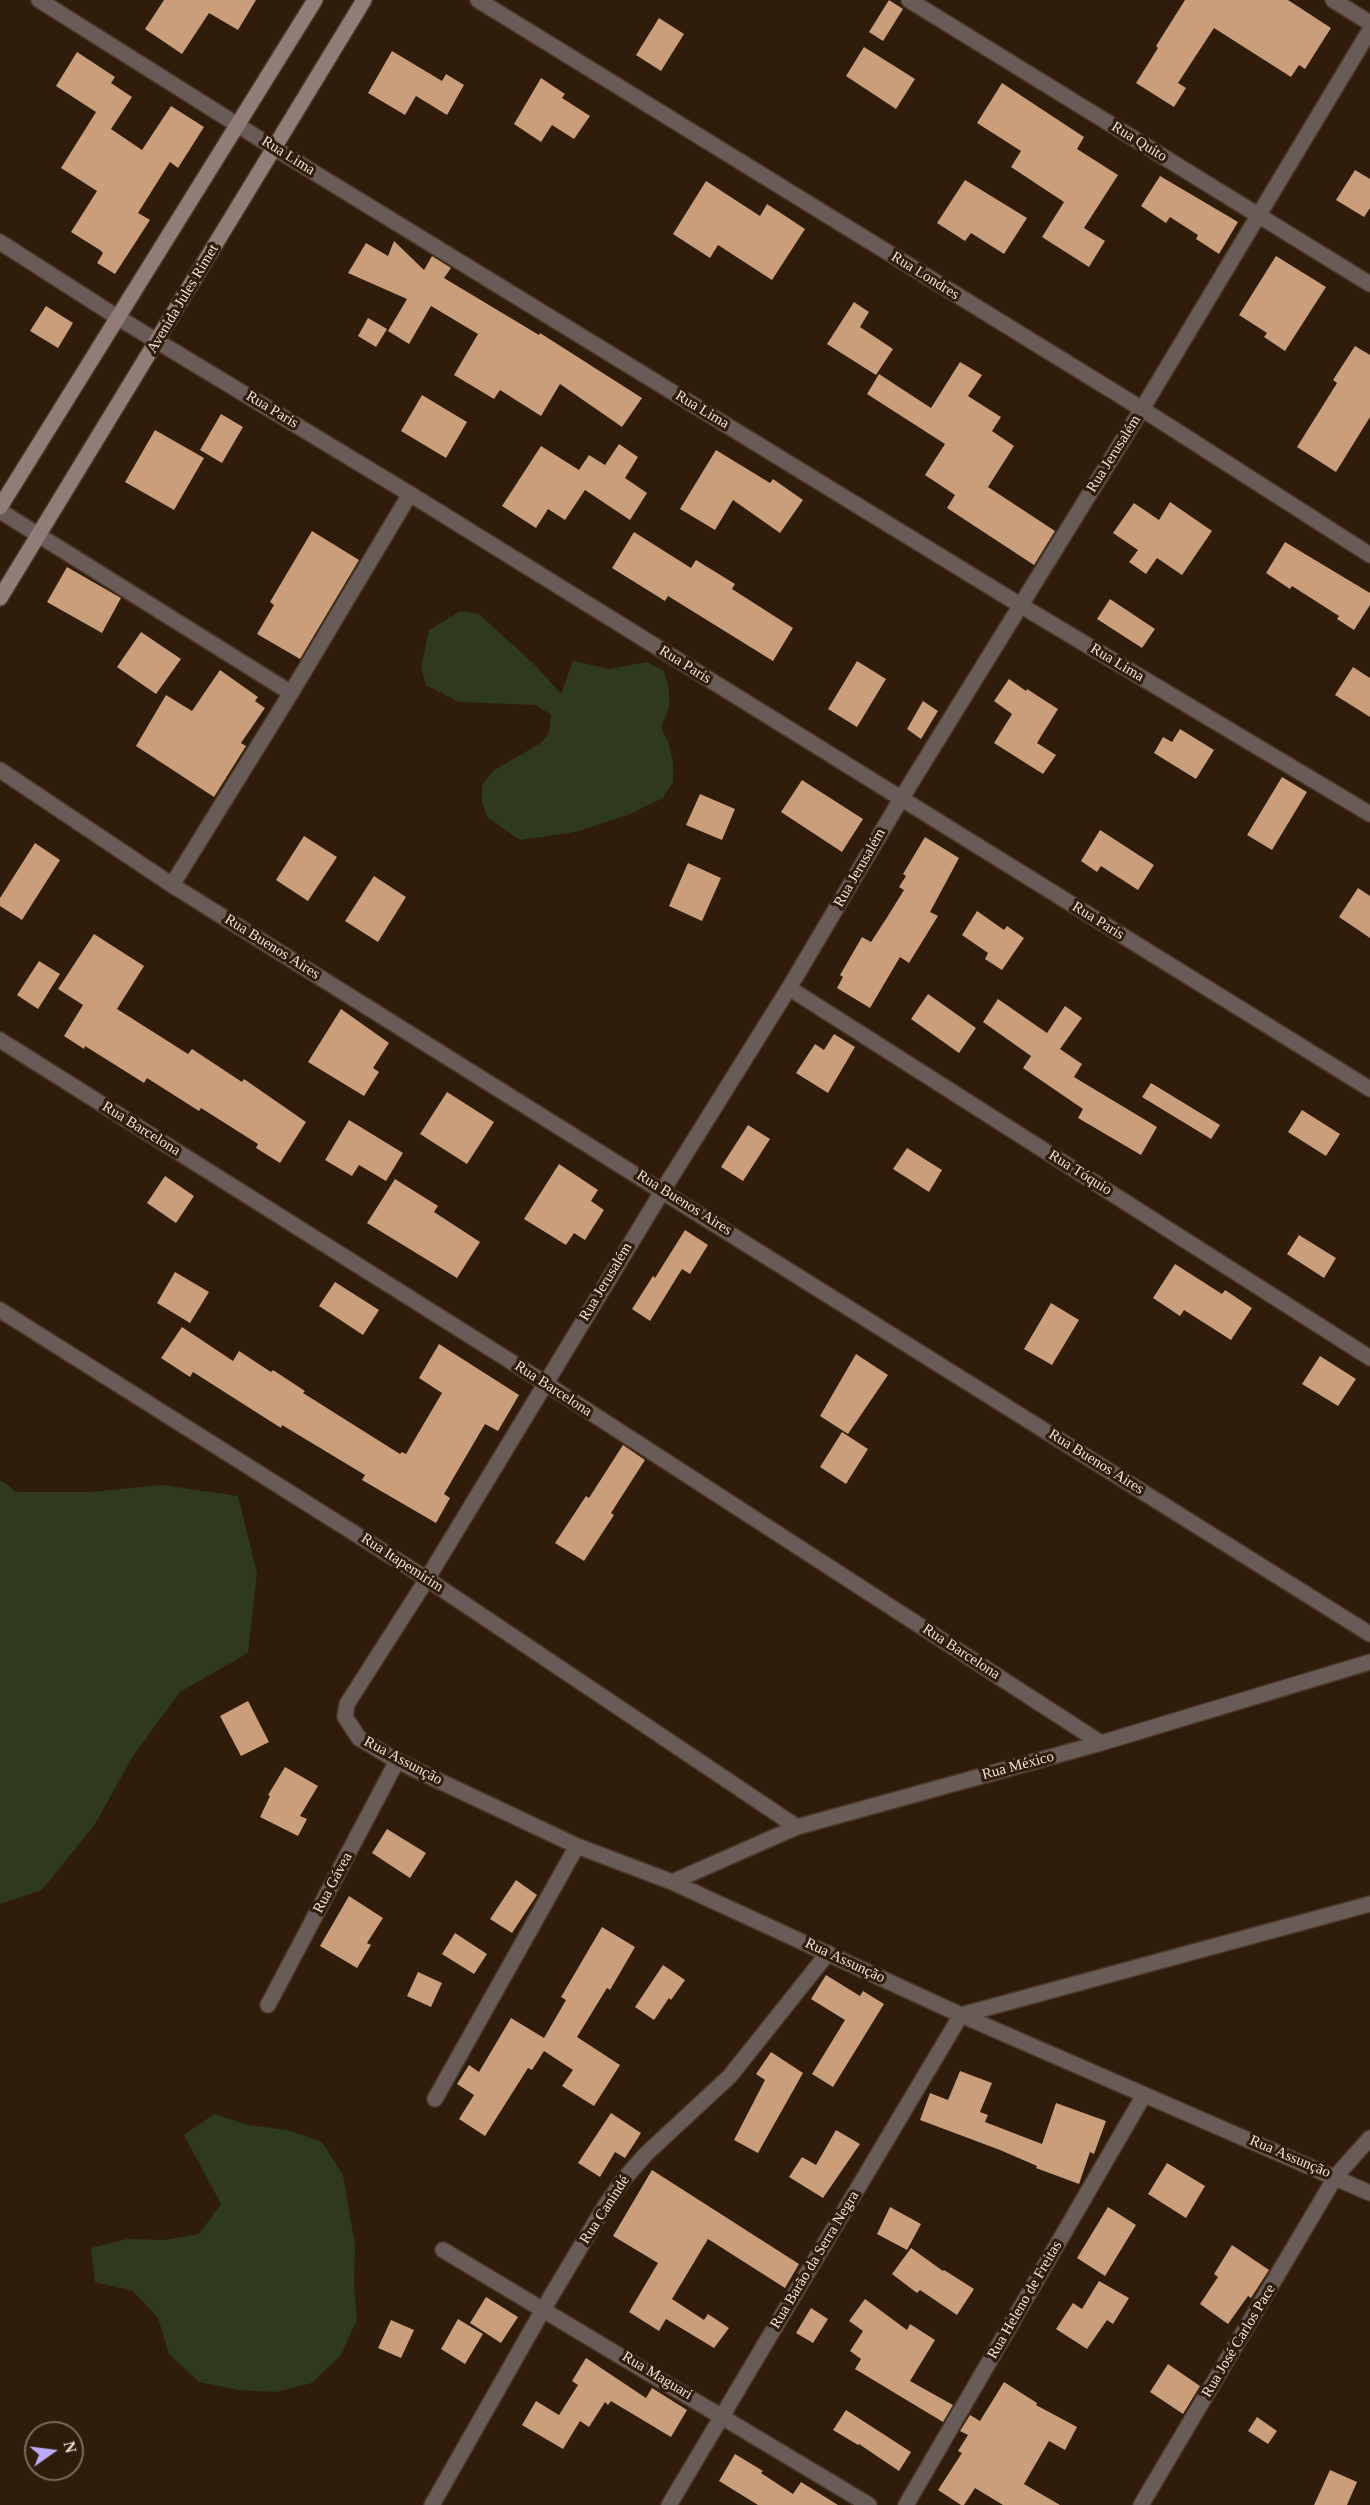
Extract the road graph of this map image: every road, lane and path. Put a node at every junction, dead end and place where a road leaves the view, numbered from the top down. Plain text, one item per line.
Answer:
1 (39, 0) edge
2 (315, 0) edge
3 (364, 0) edge
4 (478, 0) edge
5 (909, 0) edge
6 (1333, 0) edge
7 (1370, 23) edge
8 (1370, 30) edge
9 (237, 125) junction
10 (274, 148) junction
11 (1260, 216) junction
12 (0, 242) edge
13 (1370, 284) edge
14 (117, 317) junction
15 (158, 341) junction
16 (1142, 410) junction
17 (410, 494) junction
18 (0, 509) edge
19 (39, 534) junction
20 (1370, 555) edge
21 (0, 598) edge
22 (1020, 605) junction
23 (291, 693) junction
24 (0, 770) edge
25 (901, 799) junction
26 (1370, 814) edge
27 (172, 885) junction
28 (789, 988) junction
29 (0, 1041) edge
30 (1370, 1089) edge
31 (663, 1190) junction
32 (0, 1310) edge
33 (1370, 1358) edge
34 (545, 1383) junction
35 (427, 1579) junction
36 (1370, 1634) edge
37 (1370, 1662) edge
38 (347, 1704) joint
39 (1101, 1743) junction
40 (397, 1761) junction
41 (797, 1827) junction
42 (577, 1846) junction
43 (672, 1882) junction
44 (1370, 1904) edge
45 (828, 1953) junction
46 (268, 2005) dead end
47 (961, 2015) junction
48 (1144, 2095) junction
49 (435, 2099) dead end
50 (1370, 2138) edge
51 (1336, 2176) junction
52 (1370, 2193) edge
53 (443, 2250) dead end
54 (544, 2308) junction
55 (722, 2415) junction
56 (432, 2505) edge
57 (669, 2505) edge
58 (869, 2505) edge
59 (906, 2505) edge
60 (1141, 2505) edge

1 - 9 street, Rua Lima
2 - 9 main road
3 - 10 main road, Avenida Jules Rimet
4 - 16 street, Rua Londres
5 - 11 street, Rua Quito
6 - 7 street
8 - 11 street, Rua Jerusalém
9 - 10 street, Rua Lima
9 - 14 main road
10 - 15 main road, Avenida Jules Rimet
10 - 22 street, Rua Lima
11 - 13 street, Rua Quito
11 - 16 street, Rua Jerusalém
12 - 14 street, Rua Paris
14 - 15 street, Rua Paris
14 - 18 main road
15 - 17 street, Rua Paris
15 - 19 main road, Avenida Jules Rimet
16 - 20 street, Rua Londres
16 - 22 street, Rua Jerusalém
17 - 23 street
17 - 25 street, Rua Paris
18 - 19 street
19 - 21 main road, Avenida Jules Rimet
19 - 23 street
22 - 25 street, Rua Jerusalém
22 - 26 street, Rua Lima
23 - 27 street
24 - 27 street, Rua Buenos Aires
25 - 28 street, Rua Jerusalém
25 - 30 street, Rua Paris
27 - 31 street, Rua Buenos Aires
28 - 31 street, Rua Jerusalém
28 - 33 street, Rua Tóquio
29 - 34 street, Rua Barcelona
31 - 34 street, Rua Jerusalém
31 - 36 street, Rua Buenos Aires
32 - 35 street, Rua Itapemirim
34 - 35 street, Rua Jerusalém
34 - 39 street, Rua Barcelona
35 - 38 street, Rua Jerusalém
35 - 41 street, Rua Itapemirim
37 - 39 street, Rua México
38 - 40 street, Rua Assunção
39 - 41 street, Rua México
40 - 42 street, Rua Assunção
40 - 46 street, Rua Gávea
41 - 43 street, Rua México
42 - 43 street, Rua Assunção
42 - 49 street
43 - 45 street, Rua Assunção
44 - 47 street
45 - 47 street, Rua Assunção
45 - 54 street, Rua Canindé
47 - 48 street, Rua Assunção
47 - 55 street, Rua Barão da Serra Negra
48 - 51 street, Rua Assunção
48 - 59 street, Rua Heleno de Freitas
50 - 51 street, Rua José Carlos Pace
51 - 52 street, Rua Assunção
51 - 60 street, Rua José Carlos Pace
53 - 54 street, Rua Maguari
54 - 55 street, Rua Maguari
54 - 56 street, Rua Canindé
55 - 57 street, Rua Barão da Serra Negra
55 - 58 street, Rua Maguari

